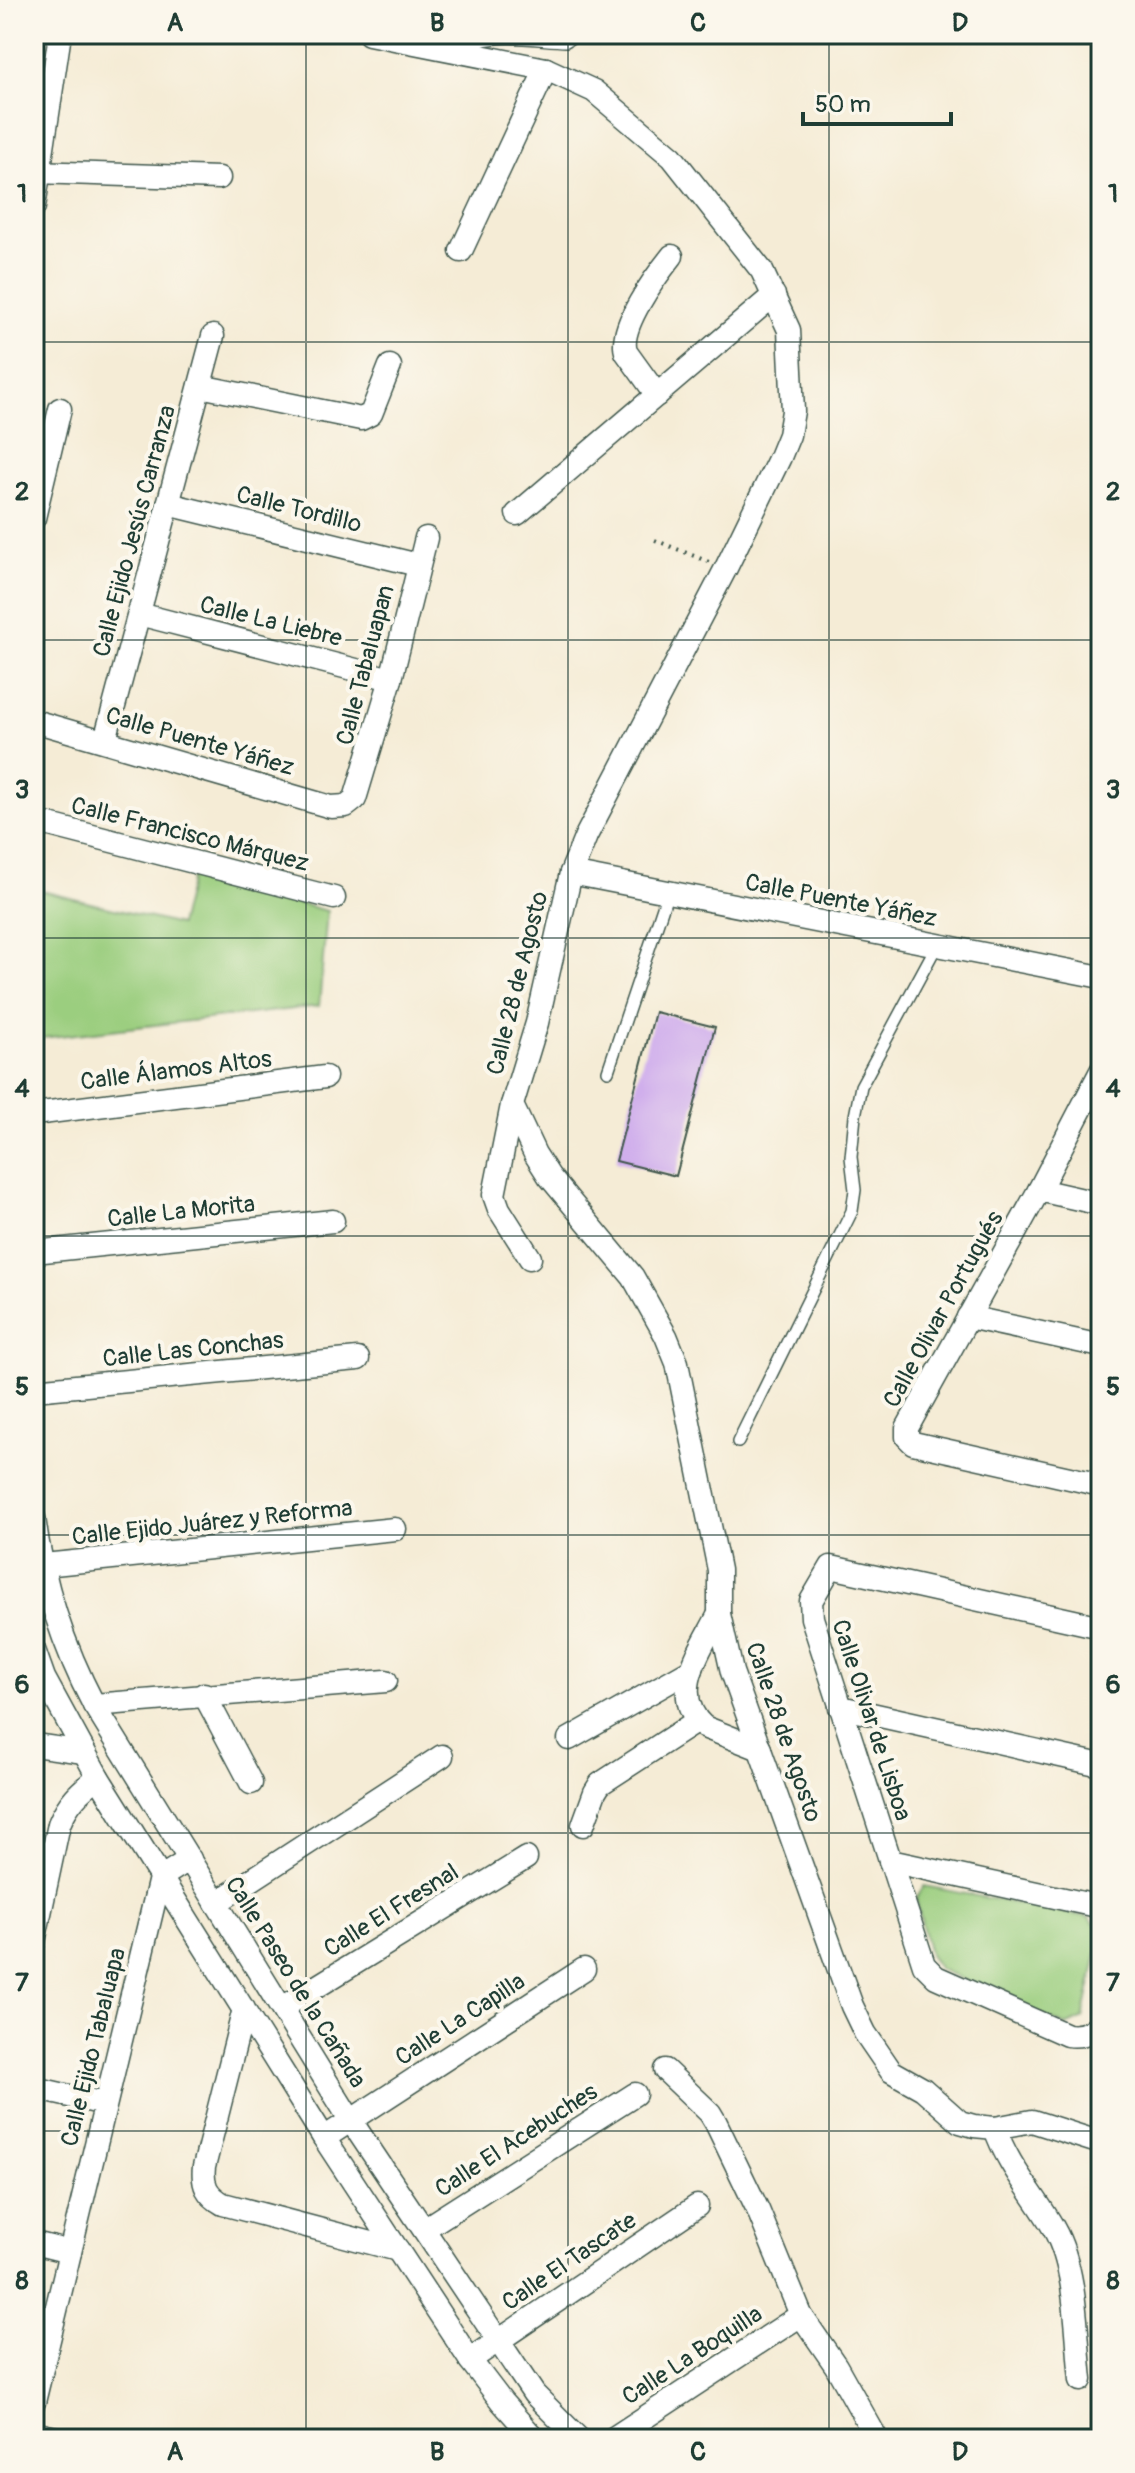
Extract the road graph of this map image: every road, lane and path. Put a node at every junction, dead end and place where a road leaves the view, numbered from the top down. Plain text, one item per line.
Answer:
1 (60, 34) edge
2 (369, 34) edge
3 (576, 34) edge
4 (926, 34) edge
5 (953, 34) edge
6 (457, 53) junction
7 (546, 69) junction
8 (36, 172) edge
9 (219, 178) dead end
10 (34, 207) edge
11 (461, 251) dead end
12 (672, 256) dead end
13 (774, 295) junction
14 (213, 336) dead end
15 (390, 366) dead end
16 (200, 386) junction
17 (657, 395) junction
18 (60, 409) dead end
19 (168, 504) junction
20 (517, 514) dead end
21 (34, 518) edge
22 (426, 538) dead end
23 (655, 540) dead end
24 (418, 565) junction
25 (726, 568) junction
26 (139, 614) junction
27 (391, 679) junction
28 (34, 721) edge
29 (105, 740) junction
30 (351, 804) joint
31 (34, 821) edge
32 (571, 873) junction
33 (668, 892) junction
34 (334, 898) dead end
35 (937, 945) junction
36 (1101, 977) edge
37 (608, 1071) dead end
38 (1101, 1071) edge
39 (325, 1077) dead end
40 (512, 1105) junction
41 (34, 1114) edge
42 (1039, 1190) junction
43 (1101, 1204) edge
44 (333, 1221) dead end
45 (34, 1252) edge
46 (530, 1258) dead end
47 (968, 1317) junction
48 (1101, 1346) edge
49 (358, 1359) dead end
50 (34, 1390) edge
51 (738, 1442) dead end
52 (1101, 1485) edge
53 (34, 1518) edge
54 (395, 1529) dead end
55 (37, 1566) edge
56 (719, 1614) junction
57 (1101, 1627) edge
58 (34, 1650) edge
59 (692, 1669) junction
60 (386, 1681) dead end
61 (204, 1694) junction
62 (94, 1705) junction
63 (840, 1707) junction
64 (697, 1721) junction
65 (569, 1739) dead end
66 (34, 1745) edge
67 (760, 1749) junction
68 (84, 1752) junction
69 (442, 1756) dead end
70 (1101, 1765) edge
71 (98, 1777) junction
72 (251, 1783) dead end
73 (583, 1825) dead end
74 (526, 1858) dead end
75 (190, 1859) junction
76 (890, 1861) junction
77 (160, 1878) junction
78 (216, 1903) junction
79 (1101, 1907) edge
80 (34, 1942) edge
81 (584, 1969) dead end
82 (282, 2008) junction
83 (244, 2009) junction
84 (1101, 2021) edge
85 (665, 2070) dead end
86 (34, 2088) edge
87 (635, 2094) dead end
88 (105, 2104) junction
89 (351, 2121) junction
90 (995, 2128) junction
91 (324, 2138) junction
92 (1101, 2143) edge
93 (697, 2206) dead end
94 (424, 2229) junction
95 (34, 2243) edge
96 (398, 2250) junction
97 (70, 2252) junction
98 (801, 2315) junction
99 (499, 2340) junction
100 (470, 2360) junction
101 (1081, 2380) dead end
102 (34, 2402) edge
103 (34, 2433) edge
104 (59, 2439) edge
105 (535, 2439) edge
106 (579, 2439) edge
107 (612, 2439) edge
108 (877, 2439) edge

1 - 8 street
2 - 6 street, Calle 28 de Agosto
3 - 6 lane
4 - 5 lane
6 - 7 street, Calle 28 de Agosto
7 - 11 street
7 - 13 street, Calle 28 de Agosto
8 - 9 street
8 - 10 street
12 - 17 street
13 - 17 street
13 - 25 street, Calle 28 de Agosto
14 - 16 street, Calle Ejido Jesús Carranza
15 - 16 street
16 - 19 street, Calle Ejido Jesús Carranza
17 - 20 street
18 - 21 street
19 - 24 street, Calle Tordillo
19 - 26 street, Calle Ejido Jesús Carranza
22 - 24 street, Calle Tabaluapan
23 - 25 path
24 - 27 street, Calle Tabaluapan
25 - 32 street, Calle 28 de Agosto
26 - 27 street, Calle La Liebre
26 - 29 street, Calle Ejido Jesús Carranza
27 - 30 street, Calle Tabaluapan
28 - 29 street, Calle Puente Yáñez
29 - 30 street, Calle Puente Yáñez
31 - 34 street, Calle Francisco Márquez
32 - 33 street, Calle Puente Yáñez
32 - 40 street, Calle 28 de Agosto
33 - 35 street, Calle Puente Yáñez
33 - 37 lane
35 - 36 street, Calle Puente Yáñez
35 - 51 lane
38 - 42 street, Calle Olivar Portugués
39 - 41 street, Calle Álamos Altos
40 - 46 street
40 - 56 street, Calle 28 de Agosto
42 - 43 street
42 - 47 street, Calle Olivar Portugués
44 - 45 street, Calle La Morita
47 - 48 street
47 - 52 street, Calle Olivar Portugués
49 - 50 street, Calle Las Conchas
53 - 55 street, Calle Paseo de la Cañada
54 - 55 street, Calle Ejido Juárez y Reforma
55 - 62 street, Calle Paseo de la Cañada
56 - 59 street
56 - 67 street, Calle 28 de Agosto
57 - 63 street, Calle Olivar de Lisboa
58 - 68 street
59 - 64 street
59 - 65 street
60 - 61 street
61 - 62 street
61 - 72 street
62 - 75 street, Calle Paseo de la Cañada
63 - 70 street
63 - 76 street, Calle Olivar de Lisboa
64 - 67 street
64 - 73 street
66 - 68 street
67 - 90 street, Calle 28 de Agosto
68 - 71 street
69 - 78 street
71 - 77 street
71 - 80 street
74 - 82 street, Calle El Fresnal
75 - 77 street
75 - 78 street, Calle Paseo de la Cañada
76 - 79 street
76 - 84 street, Calle Olivar de Lisboa
77 - 83 street
77 - 88 street, Calle Ejido Tabaluapa
78 - 82 street, Calle Paseo de la Cañada
81 - 89 street, Calle La Capilla
82 - 89 street, Calle Paseo de la Cañada
83 - 91 street
83 - 96 street
85 - 98 street
86 - 88 street
87 - 94 street, Calle El Acebuches
88 - 97 street, Calle Ejido Tabaluapa
89 - 91 street, Calle La Capilla
89 - 94 street, Calle Paseo de la Cañada
90 - 92 street, Calle 28 de Agosto
90 - 101 street
91 - 96 street
93 - 99 street, Calle El Tascate
94 - 99 street, Calle Paseo de la Cañada
95 - 97 street
96 - 100 street
97 - 102 street, Calle Ejido Tabaluapa
98 - 107 street, Calle La Boquilla
98 - 108 street
99 - 100 street, Calle El Tascate
99 - 106 street, Calle Paseo de la Cañada
100 - 105 street
103 - 104 street

